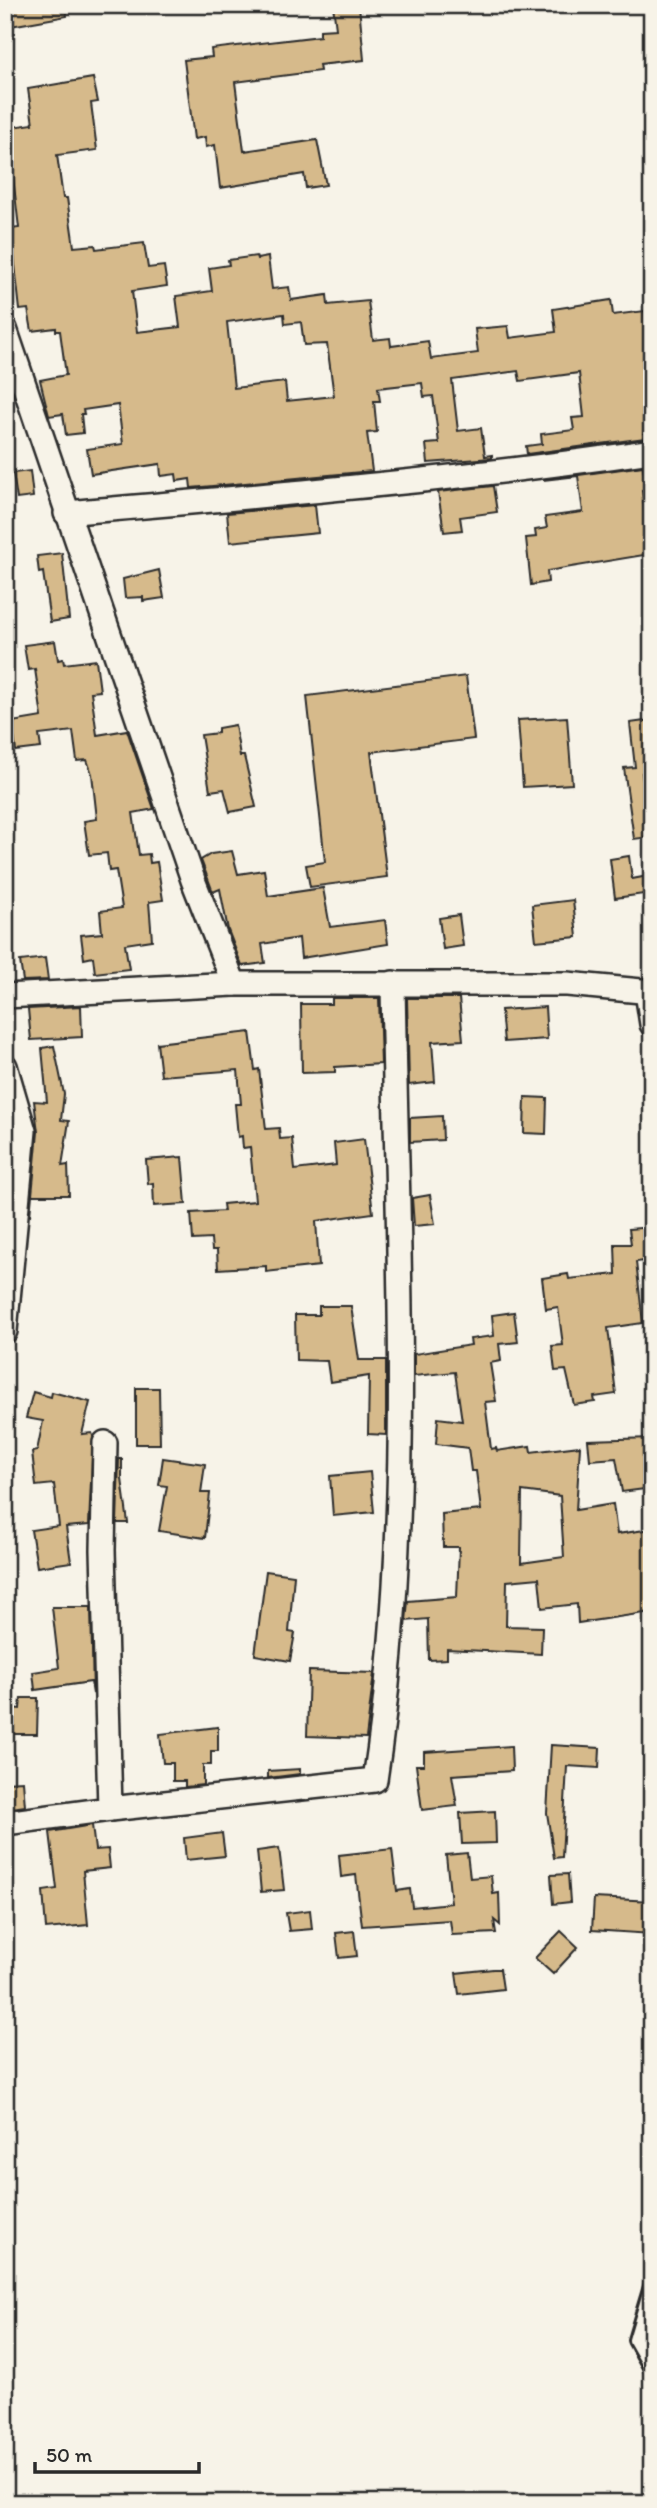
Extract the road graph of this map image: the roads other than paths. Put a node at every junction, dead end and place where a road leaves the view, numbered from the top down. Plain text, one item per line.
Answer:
1 (5, 329) edge
2 (652, 451) edge
3 (66, 513) junction
4 (393, 983) junction
5 (234, 984) junction
6 (649, 992) edge
7 (5, 996) edge
8 (652, 1024) edge
9 (5, 1066) edge
10 (5, 1331) edge
11 (105, 1443) dead end
12 (110, 1809) junction
13 (5, 1823) edge
14 (652, 2283) edge
15 (652, 2370) edge

1 - 3 street
2 - 3 street
3 - 5 street
4 - 5 street
4 - 6 street
4 - 12 street
5 - 7 street
6 - 8 street
9 - 10 street
11 - 12 street
12 - 13 street
14 - 15 lane

